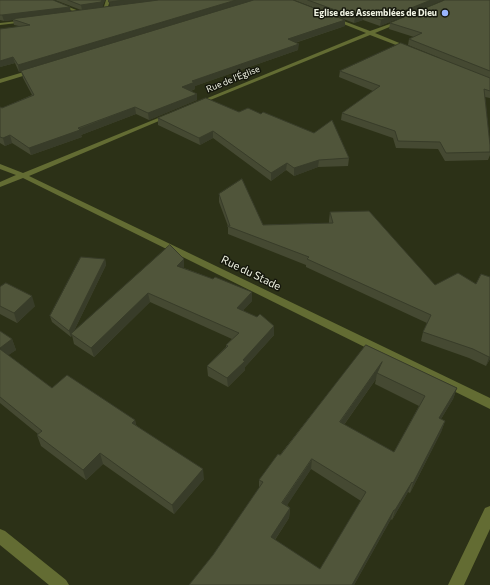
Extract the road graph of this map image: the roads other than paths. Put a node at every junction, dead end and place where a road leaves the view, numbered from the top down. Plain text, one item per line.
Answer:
1 (47, 0) edge
2 (108, 0) edge
3 (112, 9) edge
4 (105, 10) junction
5 (98, 11) edge
6 (90, 12) edge
7 (82, 13) junction
8 (67, 15) edge
9 (328, 16) edge
10 (408, 18) edge
11 (30, 20) edge
12 (0, 24) edge
13 (371, 33) junction
14 (420, 53) edge
15 (38, 70) edge
16 (0, 81) edge
17 (189, 107) edge
18 (175, 113) edge
19 (0, 166) edge
20 (22, 175) junction
21 (0, 185) edge
22 (490, 404) edge
23 (490, 513) edge
24 (0, 536) edge
25 (61, 585) edge
26 (456, 585) edge

1 - 7 street
2 - 4 street
3 - 4 street
4 - 5 street
6 - 7 street
7 - 8 street
9 - 13 street
10 - 13 street, Rue de l'Église
11 - 12 street
13 - 14 street
13 - 17 street, Rue de l'Église
15 - 16 street
18 - 20 street
19 - 20 street, Rue du Stade
20 - 21 street
20 - 22 street, Rue du Stade
23 - 26 street
24 - 25 street

